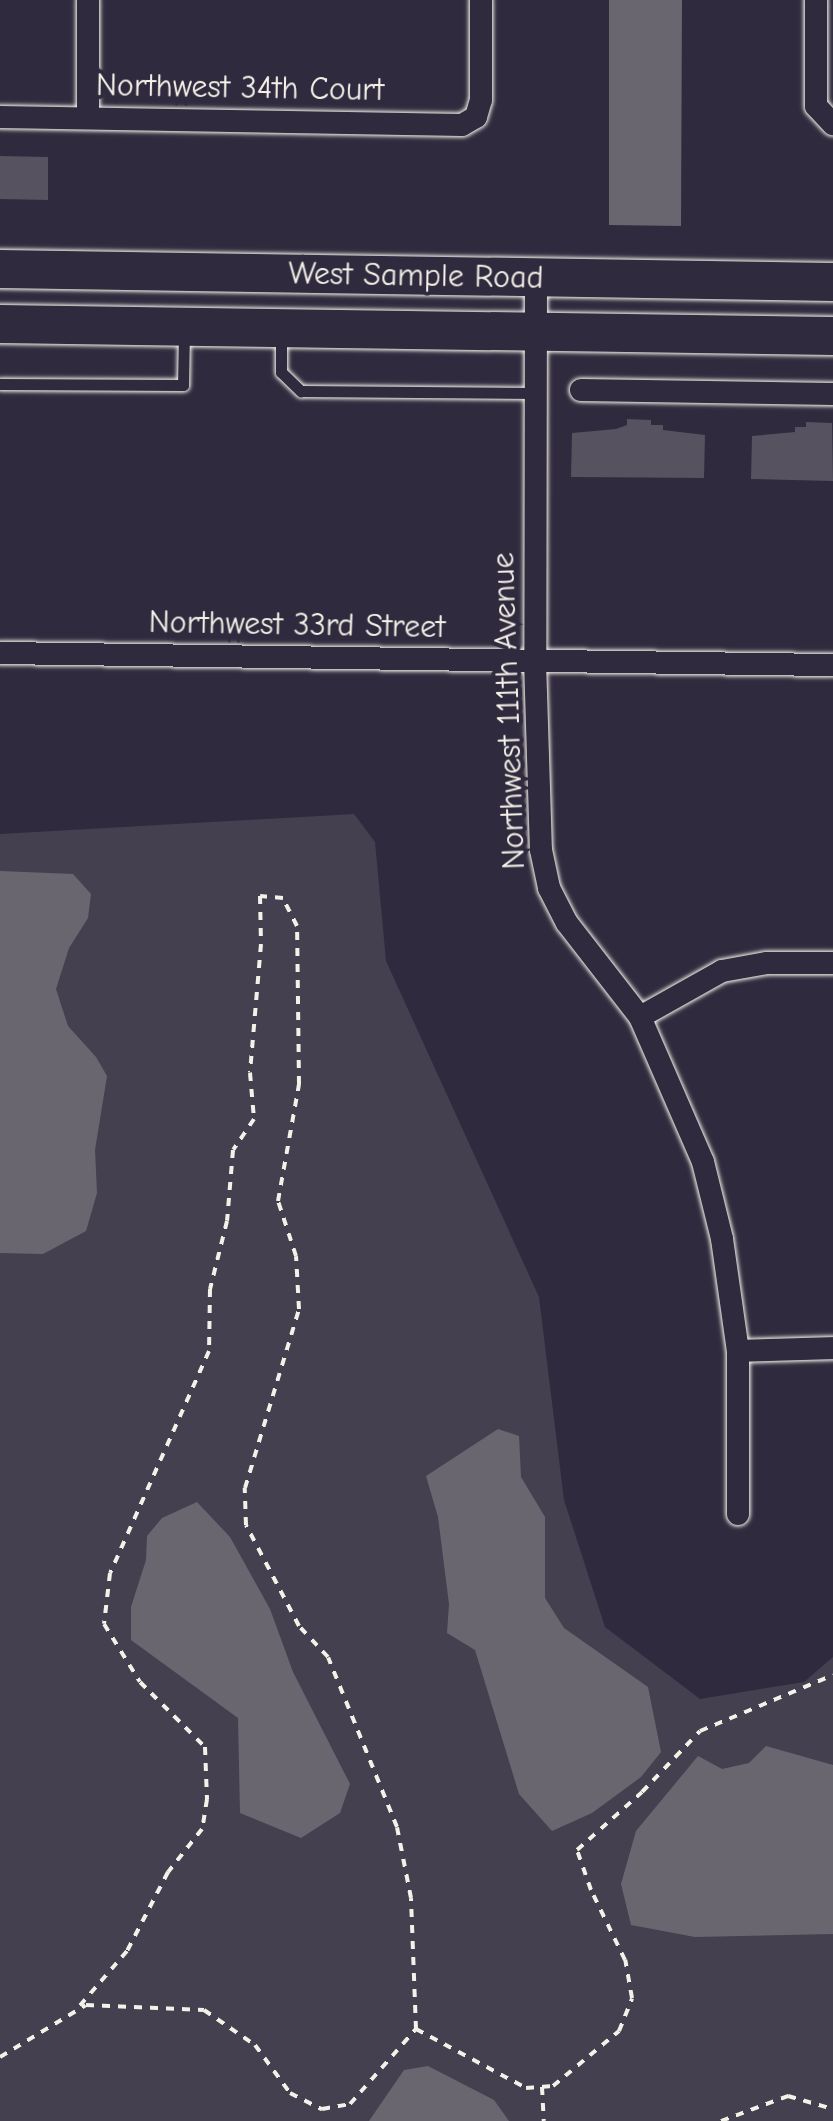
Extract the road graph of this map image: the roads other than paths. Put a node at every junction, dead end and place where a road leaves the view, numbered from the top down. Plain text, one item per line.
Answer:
1 (88, 0) edge
2 (481, 0) edge
3 (816, 0) edge
4 (88, 117) junction
5 (0, 118) edge
6 (830, 124) edge
7 (0, 269) edge
8 (536, 278) junction
9 (833, 282) edge
10 (0, 324) edge
11 (184, 327) junction
12 (281, 328) junction
13 (536, 332) junction
14 (833, 336) edge
15 (0, 384) edge
16 (581, 390) dead end
17 (536, 393) junction
18 (833, 394) edge
19 (0, 652) edge
20 (536, 661) junction
21 (833, 666) edge
22 (833, 964) edge
23 (640, 1016) junction
24 (833, 1348) edge
25 (738, 1351) junction
26 (738, 1514) dead end

1 - 4 street
2 - 4 street, Northwest 34th Court
3 - 6 street
4 - 5 street, Northwest 34th Court
7 - 8 main road, West Sample Road
8 - 9 main road, West Sample Road
8 - 13 street, Northwest 111th Avenue
10 - 11 main road, West Sample Road
11 - 12 main road, West Sample Road
11 - 15 lane
12 - 13 main road, West Sample Road
12 - 17 lane
13 - 14 main road, West Sample Road
13 - 17 street, Northwest 111th Avenue
16 - 18 street
17 - 20 street, Northwest 111th Avenue
19 - 20 street, Northwest 33rd Street
20 - 21 street, Northwest 33rd Street
20 - 23 street, Northwest 111th Avenue
22 - 23 street
23 - 25 street, Northwest 111th Avenue
24 - 25 street
25 - 26 street, Northwest 111th Avenue

